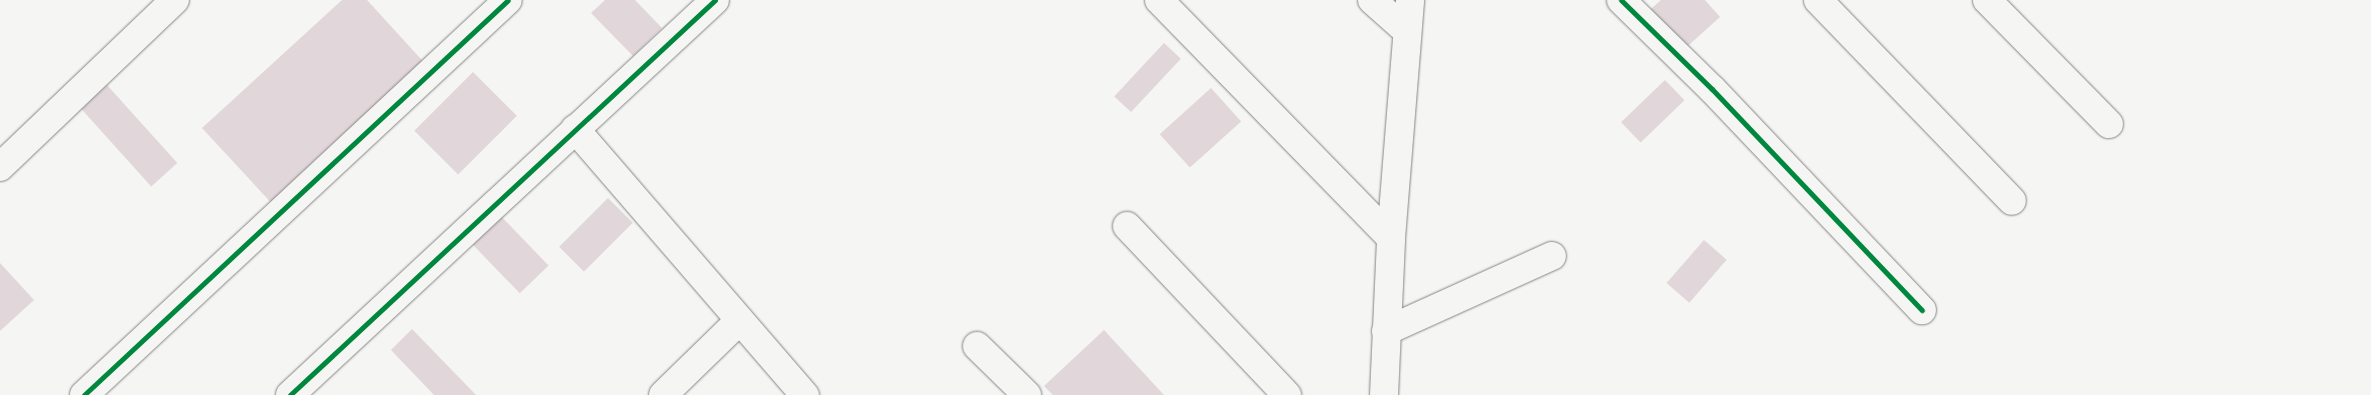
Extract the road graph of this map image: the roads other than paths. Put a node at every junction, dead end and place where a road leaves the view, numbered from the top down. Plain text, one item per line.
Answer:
1 (174, 0) edge
2 (508, 0) edge
3 (715, 0) edge
4 (1159, 0) edge
5 (1372, 0) edge
6 (1410, 0) edge
7 (1621, 0) edge
8 (1818, 0) edge
9 (1987, 0) edge
10 (1407, 32) junction
11 (2109, 124) dead end
12 (575, 129) junction
13 (0, 167) edge
14 (2012, 201) dead end
15 (1127, 226) dead end
16 (1391, 238) junction
17 (1552, 256) dead end
18 (1922, 310) dead end
19 (740, 320) junction
20 (1386, 331) junction
21 (977, 346) dead end
22 (84, 395) edge
23 (290, 395) edge
24 (662, 395) edge
25 (805, 395) edge
26 (1028, 395) edge
27 (1287, 395) edge
28 (1384, 395) edge

1 - 13 street
2 - 22 street
3 - 12 street
4 - 16 street
5 - 10 street
6 - 10 street
7 - 18 street
8 - 14 street
9 - 11 street
10 - 16 street
12 - 19 street
12 - 23 street
15 - 27 street
16 - 20 street
17 - 20 street
19 - 24 street
19 - 25 street
20 - 28 street
21 - 26 street

